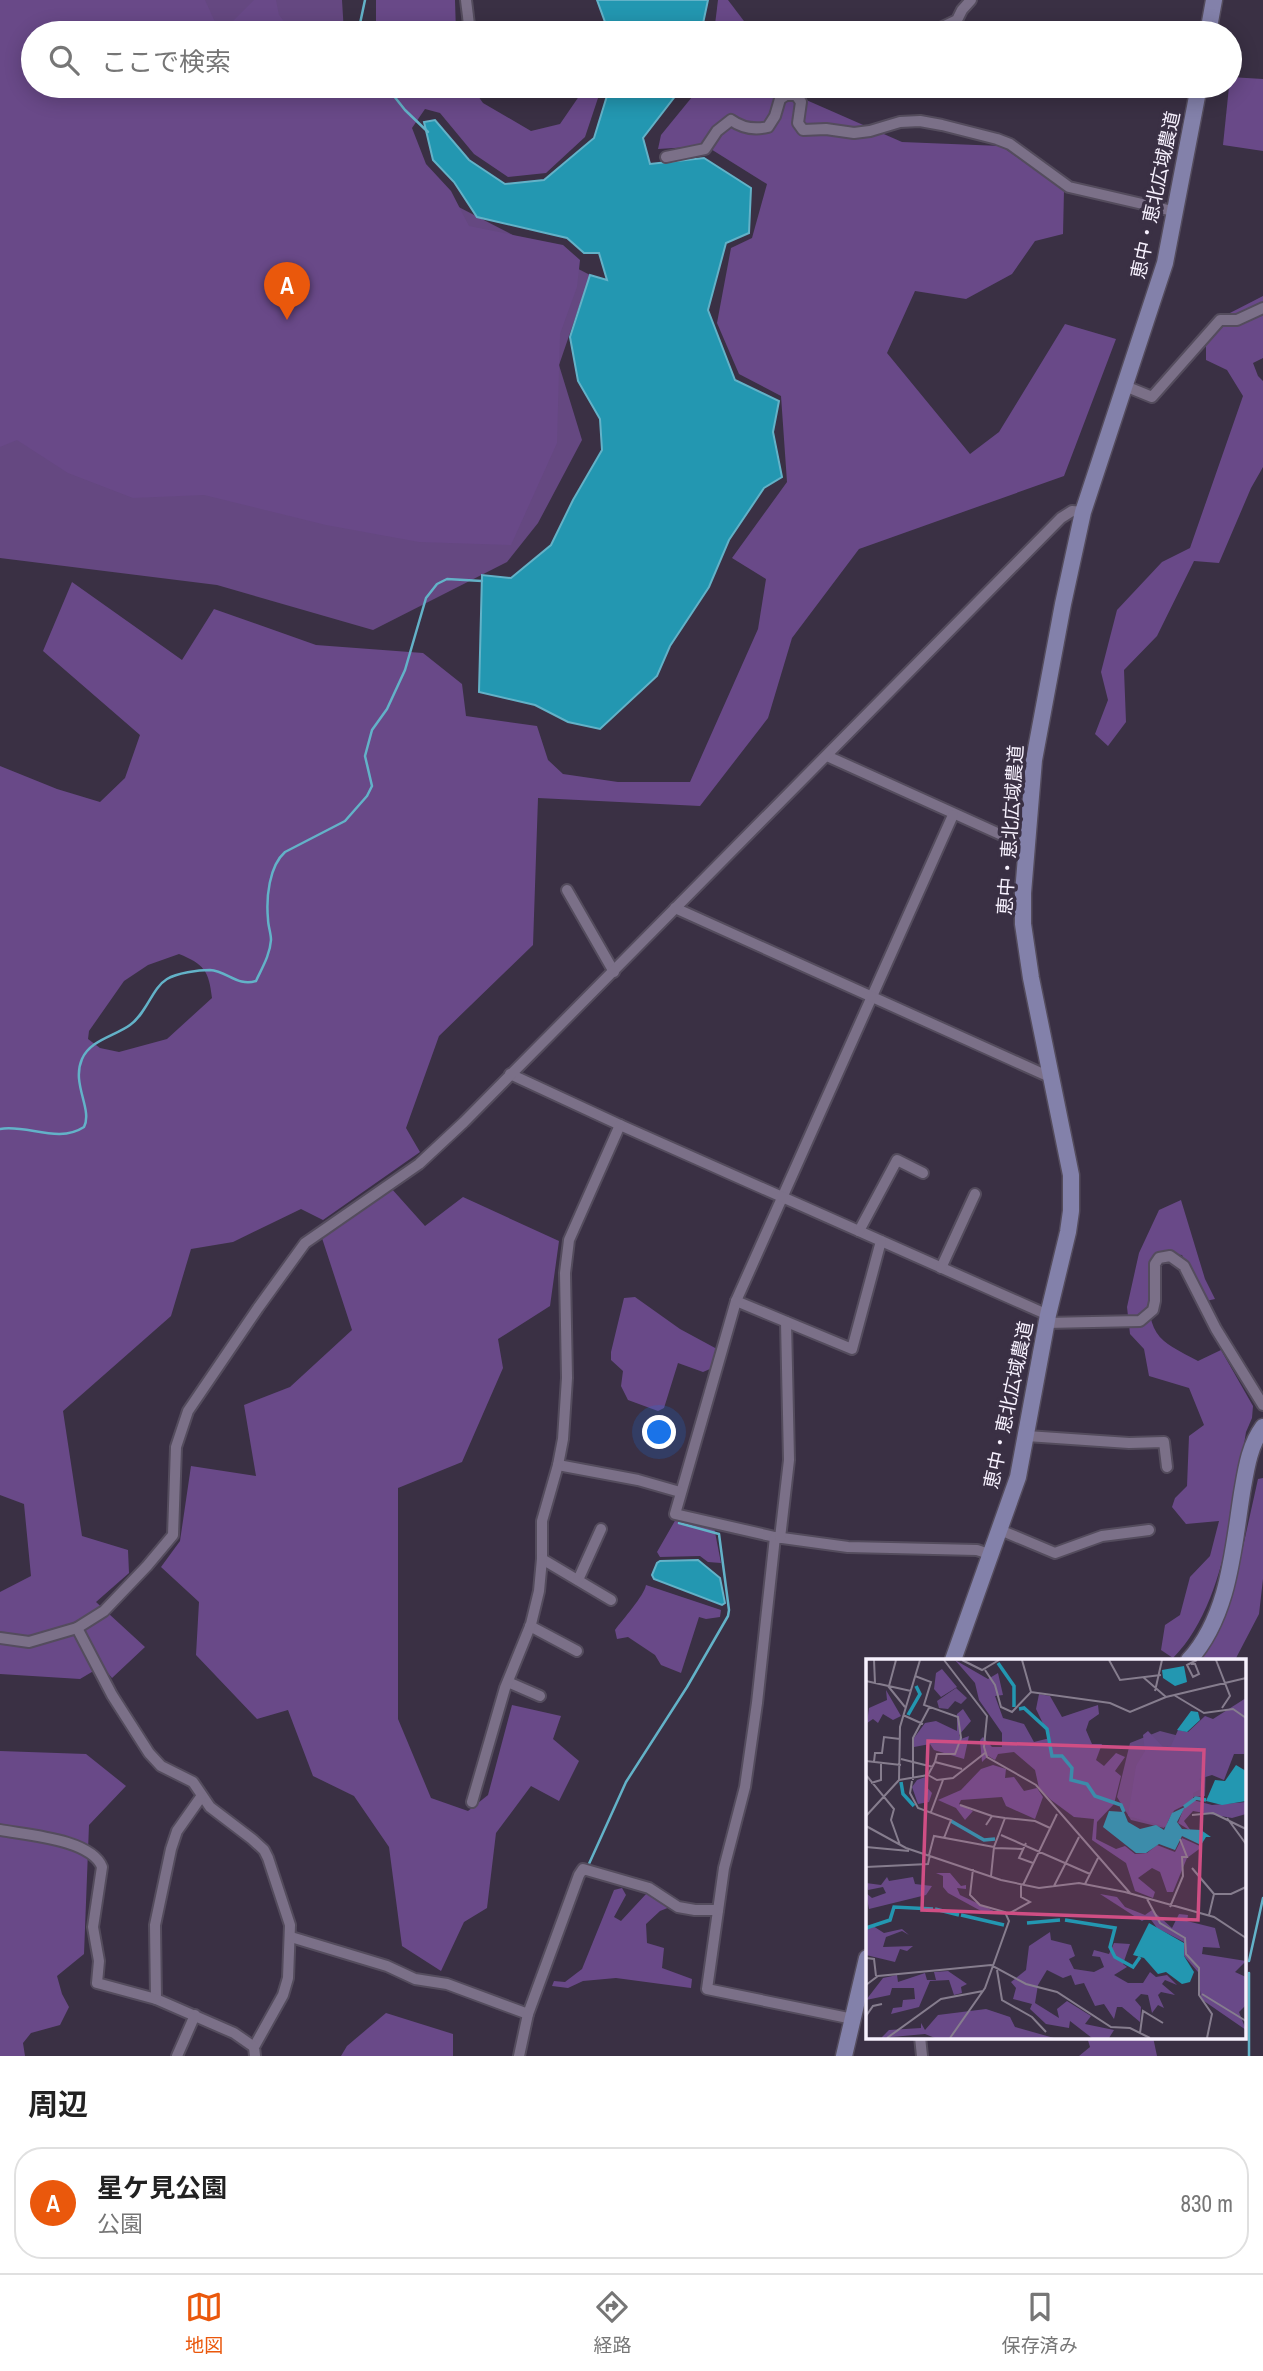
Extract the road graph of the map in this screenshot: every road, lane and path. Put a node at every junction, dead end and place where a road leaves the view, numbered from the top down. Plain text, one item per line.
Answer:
1 (466, 0) edge
2 (971, 0) edge
3 (1214, 0) edge
4 (469, 21) edge
5 (955, 21) edge
6 (1210, 21) edge
7 (782, 98) edge
8 (798, 98) edge
9 (1197, 98) edge
10 (666, 157) dead end
11 (1177, 212) junction
12 (1263, 309) edge
13 (1125, 386) junction
14 (1083, 512) junction
15 (827, 756) junction
16 (953, 815) junction
17 (1026, 846) junction
18 (567, 890) dead end
19 (676, 908) junction
20 (614, 972) junction
21 (874, 996) junction
22 (510, 1073) junction
23 (1052, 1078) junction
24 (620, 1125) junction
25 (923, 1173) dead end
26 (975, 1194) dead end
27 (784, 1196) junction
28 (859, 1231) junction
29 (881, 1241) junction
30 (941, 1268) junction
31 (736, 1301) junction
32 (1047, 1319) junction
33 (786, 1322) junction
34 (1263, 1405) edge
35 (1263, 1427) edge
36 (1027, 1436) junction
37 (558, 1465) junction
38 (1167, 1467) dead end
39 (680, 1492) junction
40 (601, 1529) dead end
41 (1000, 1530) junction
42 (1149, 1531) dead end
43 (777, 1538) junction
44 (992, 1555) junction
45 (542, 1559) junction
46 (578, 1580) junction
47 (611, 1600) dead end
48 (530, 1626) junction
49 (77, 1628) junction
50 (0, 1638) edge
51 (577, 1651) dead end
52 (954, 1659) edge
53 (1191, 1659) edge
54 (508, 1682) junction
55 (540, 1696) dead end
56 (201, 1797) junction
57 (472, 1802) dead end
58 (0, 1830) edge
59 (718, 1910) junction
60 (291, 1937) junction
61 (866, 1964) edge
62 (156, 1999) junction
63 (528, 2014) junction
64 (195, 2015) junction
65 (858, 2016) edge
66 (920, 2038) edge
67 (254, 2052) edge
68 (177, 2056) edge
69 (519, 2056) edge
70 (844, 2056) edge
71 (922, 2056) edge

1 - 4 street
2 - 5 street
3 - 6 street
7 - 10 street
8 - 11 street
9 - 11 street, 恵中・恵北広域農道
11 - 13 street, 恵中・恵北広域農道
12 - 13 street
13 - 14 street, 恵中・恵北広域農道
14 - 15 street
14 - 17 street, 恵中・恵北広域農道
15 - 16 street
15 - 19 street
16 - 17 street
16 - 21 street
17 - 23 street, 恵中・恵北広域農道
18 - 20 street
19 - 20 street
19 - 21 street
20 - 22 street
21 - 23 street
21 - 27 street
22 - 24 street
22 - 49 street
23 - 32 street, 恵中・恵北広域農道
24 - 27 street
24 - 37 street
25 - 28 street
26 - 30 street
27 - 28 street
27 - 31 street
28 - 29 street
29 - 30 street
29 - 33 street
30 - 32 street
31 - 33 street
31 - 39 street
32 - 34 street
32 - 36 street, 恵中・恵北広域農道
33 - 43 street
35 - 53 street
36 - 38 street
36 - 41 street, 恵中・恵北広域農道
37 - 39 street
37 - 45 street
39 - 43 street
40 - 46 street
41 - 42 street
41 - 44 street, 恵中・恵北広域農道
43 - 44 street
43 - 59 street
44 - 52 street, 恵中・恵北広域農道
45 - 46 street
45 - 48 street
46 - 47 street
48 - 51 street
48 - 54 street
49 - 50 street
49 - 56 street
54 - 55 street
54 - 57 street
56 - 60 street
56 - 62 street
58 - 62 street
59 - 63 street
59 - 65 street
60 - 63 street
60 - 67 street
61 - 65 street
62 - 64 street
63 - 69 street
64 - 67 street
64 - 68 street
65 - 70 street
66 - 71 street

